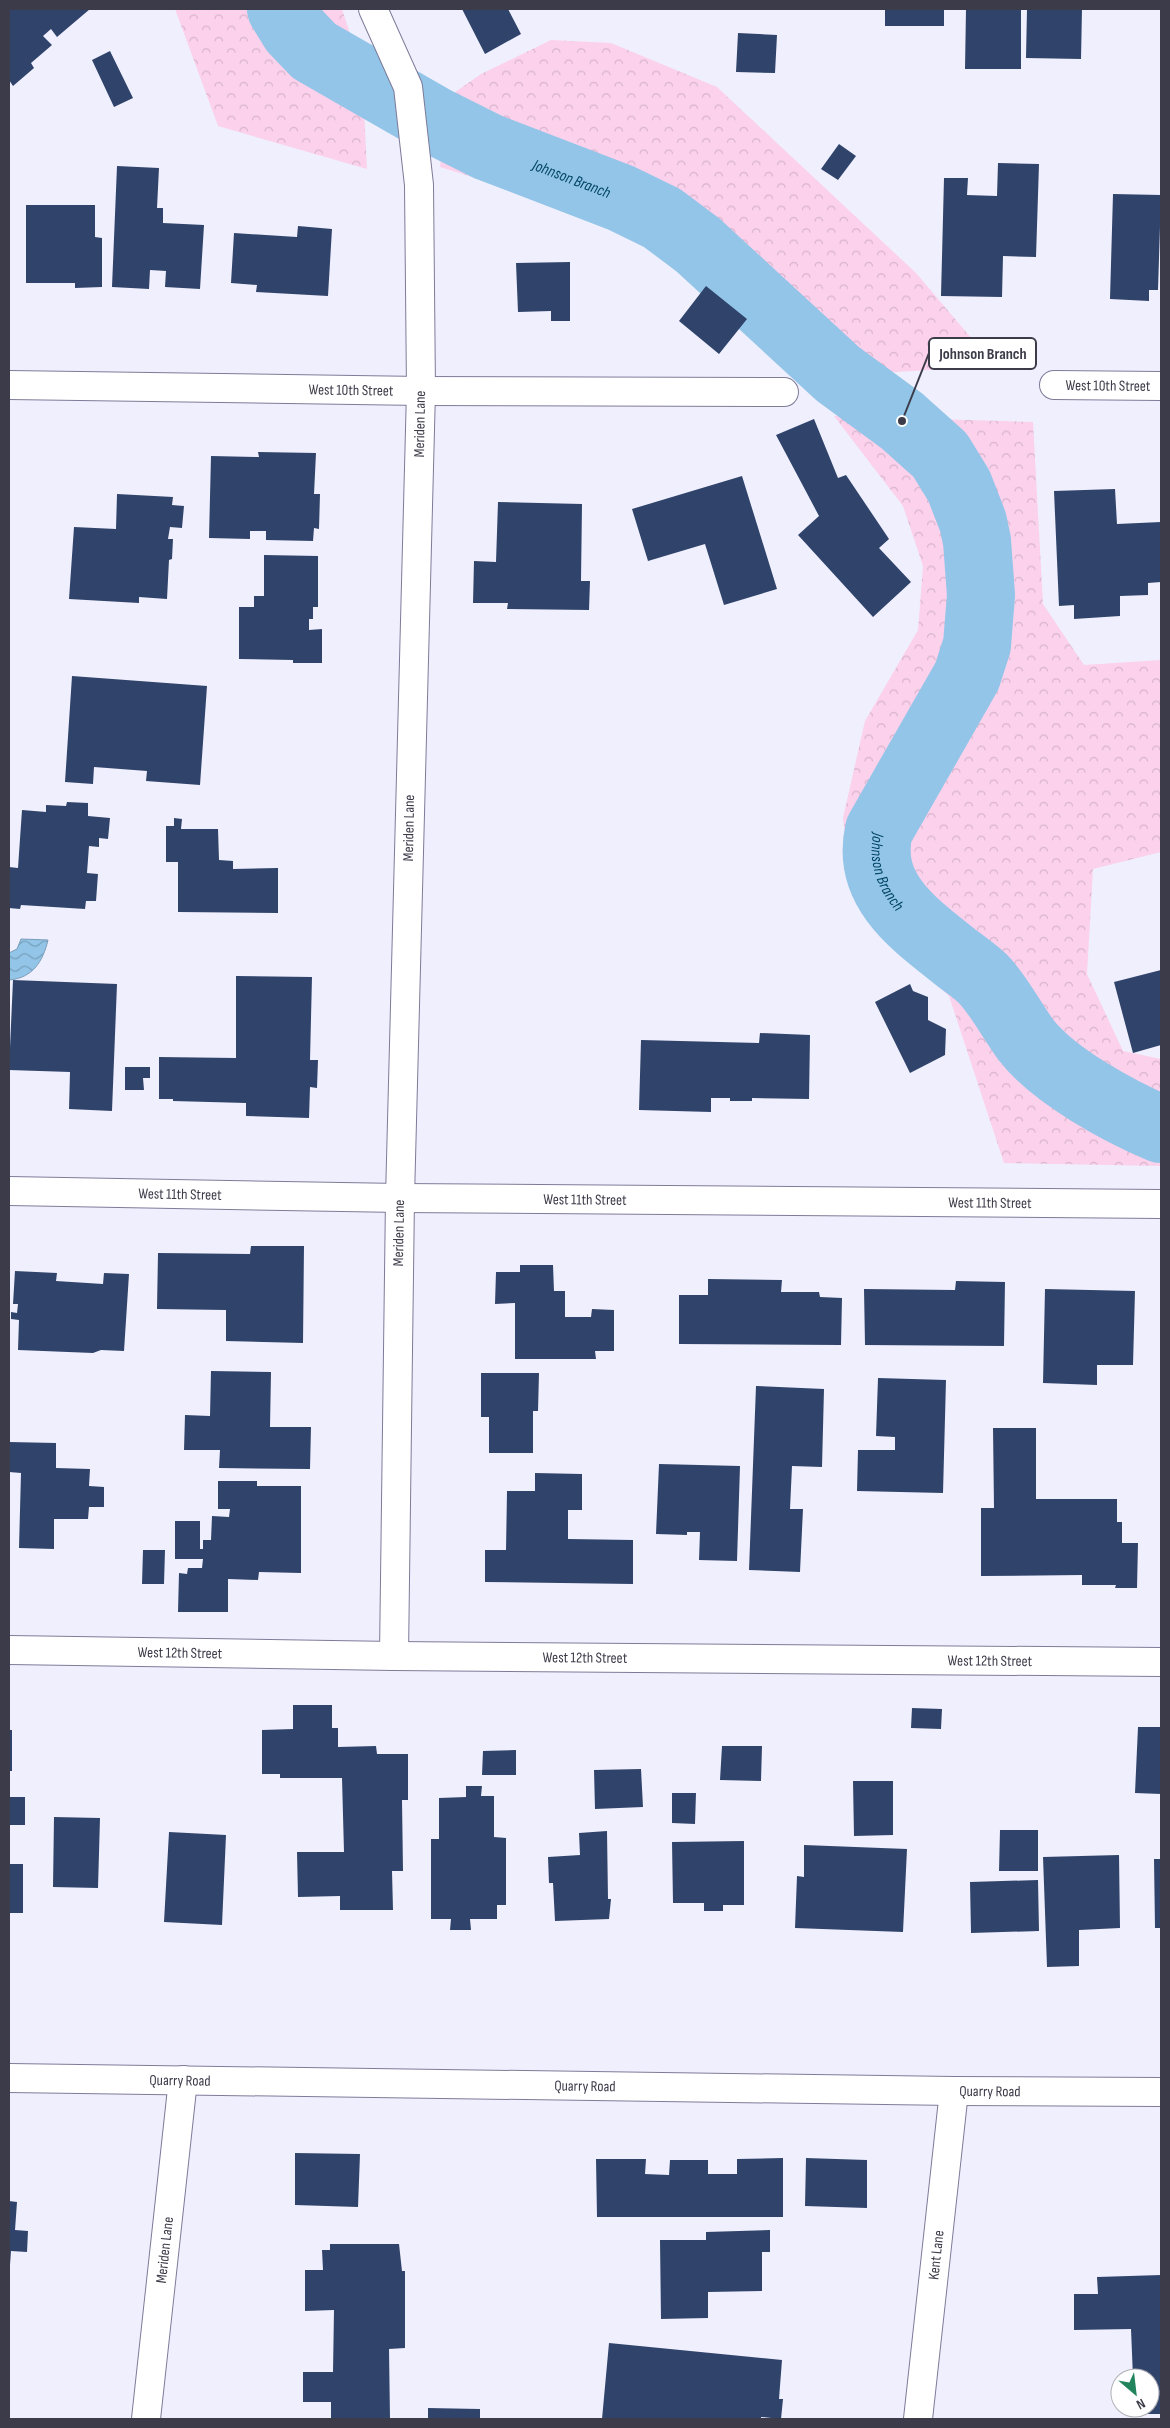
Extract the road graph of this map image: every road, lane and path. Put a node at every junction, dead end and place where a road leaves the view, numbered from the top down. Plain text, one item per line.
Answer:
1 (373, 9) edge
2 (9, 385) edge
3 (1054, 385) dead end
4 (1161, 386) edge
5 (421, 391) junction
6 (784, 392) dead end
7 (9, 1191) edge
8 (400, 1198) junction
9 (1161, 1204) edge
10 (9, 1650) edge
11 (394, 1656) junction
12 (1161, 1662) edge
13 (9, 2078) edge
14 (183, 2080) junction
15 (954, 2091) junction
16 (1161, 2092) edge
17 (146, 2419) edge
18 (918, 2419) edge

1 - 5 street, Meriden Lane
2 - 5 street, West 10th Street
3 - 4 street, West 10th Street
5 - 6 street, West 10th Street
5 - 8 street, Meriden Lane
7 - 8 street, West 11th Street
8 - 9 street, West 11th Street
8 - 11 street, Meriden Lane
10 - 11 street, West 12th Street
11 - 12 street, West 12th Street
13 - 14 street, Quarry Road
14 - 15 street, Quarry Road
14 - 17 street, Meriden Lane
15 - 16 street, Quarry Road
15 - 18 street, Kent Lane

